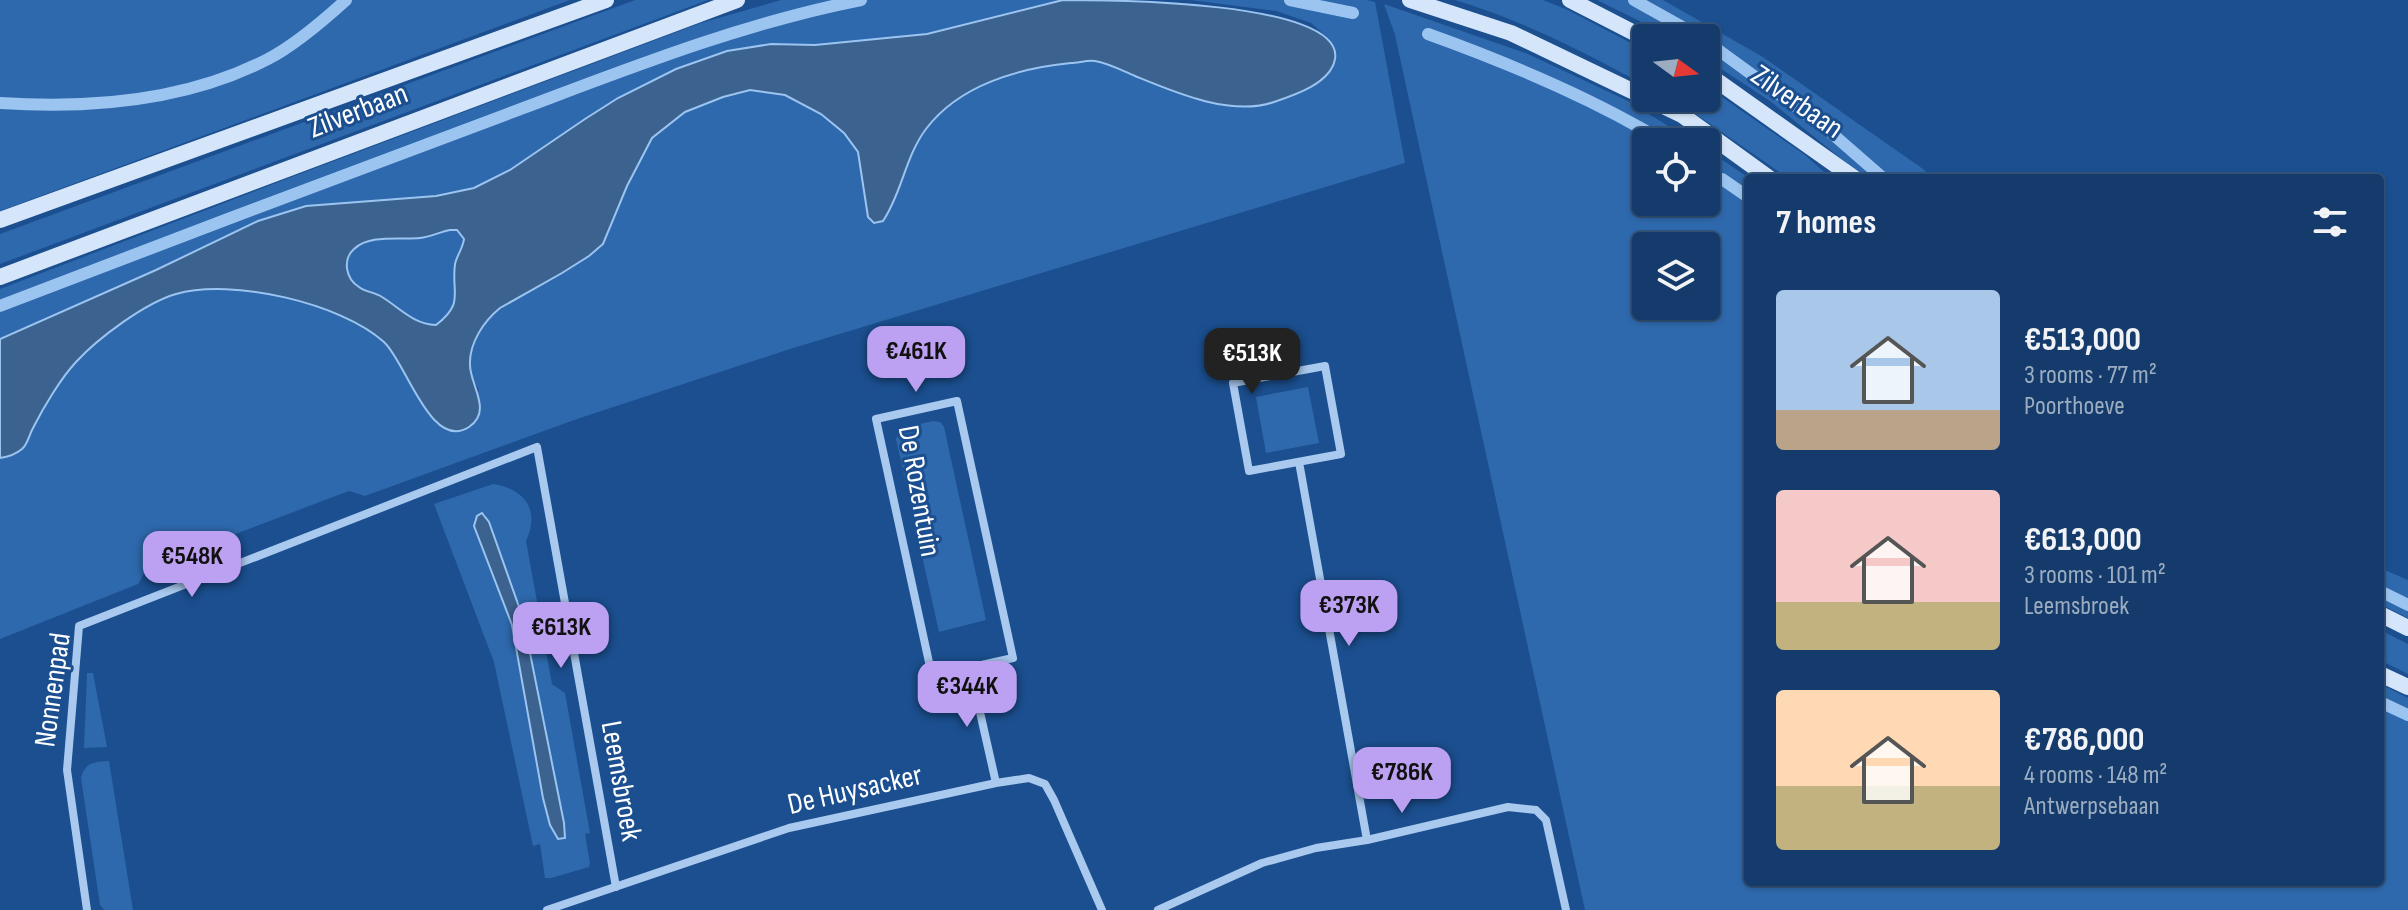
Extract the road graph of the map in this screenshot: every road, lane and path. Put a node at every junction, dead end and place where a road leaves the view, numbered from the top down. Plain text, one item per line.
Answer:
1 (606, 0) edge
2 (737, 0) edge
3 (1410, 0) edge
4 (1570, 0) edge
5 (1632, 32) edge
6 (1720, 83) edge
7 (1763, 174) edge
8 (1848, 174) edge
9 (0, 220) edge
10 (0, 277) edge
11 (537, 447) joint
12 (1299, 462) junction
13 (2384, 616) edge
14 (2408, 628) edge
15 (970, 668) junction
16 (2384, 676) edge
17 (2408, 687) edge
18 (996, 783) junction
19 (1367, 840) junction
20 (616, 887) junction
21 (87, 910) edge
22 (547, 910) edge
23 (1102, 910) edge
24 (1158, 910) edge
25 (1566, 910) edge

1 - 9 main road, Zilverbaan
2 - 10 main road, Zilverbaan
3 - 7 main road
4 - 5 main road
6 - 8 main road, Zilverbaan
11 - 20 street, Leemsbroek
11 - 21 street, Nonnenpad
12 - 12 street
12 - 19 street
13 - 14 main road
15 - 15 street, De Rozentuin
15 - 18 street
16 - 17 main road
18 - 20 street, De Huysacker
18 - 23 street, De Huysacker
19 - 24 street
19 - 25 street
20 - 22 street, De Huysacker

